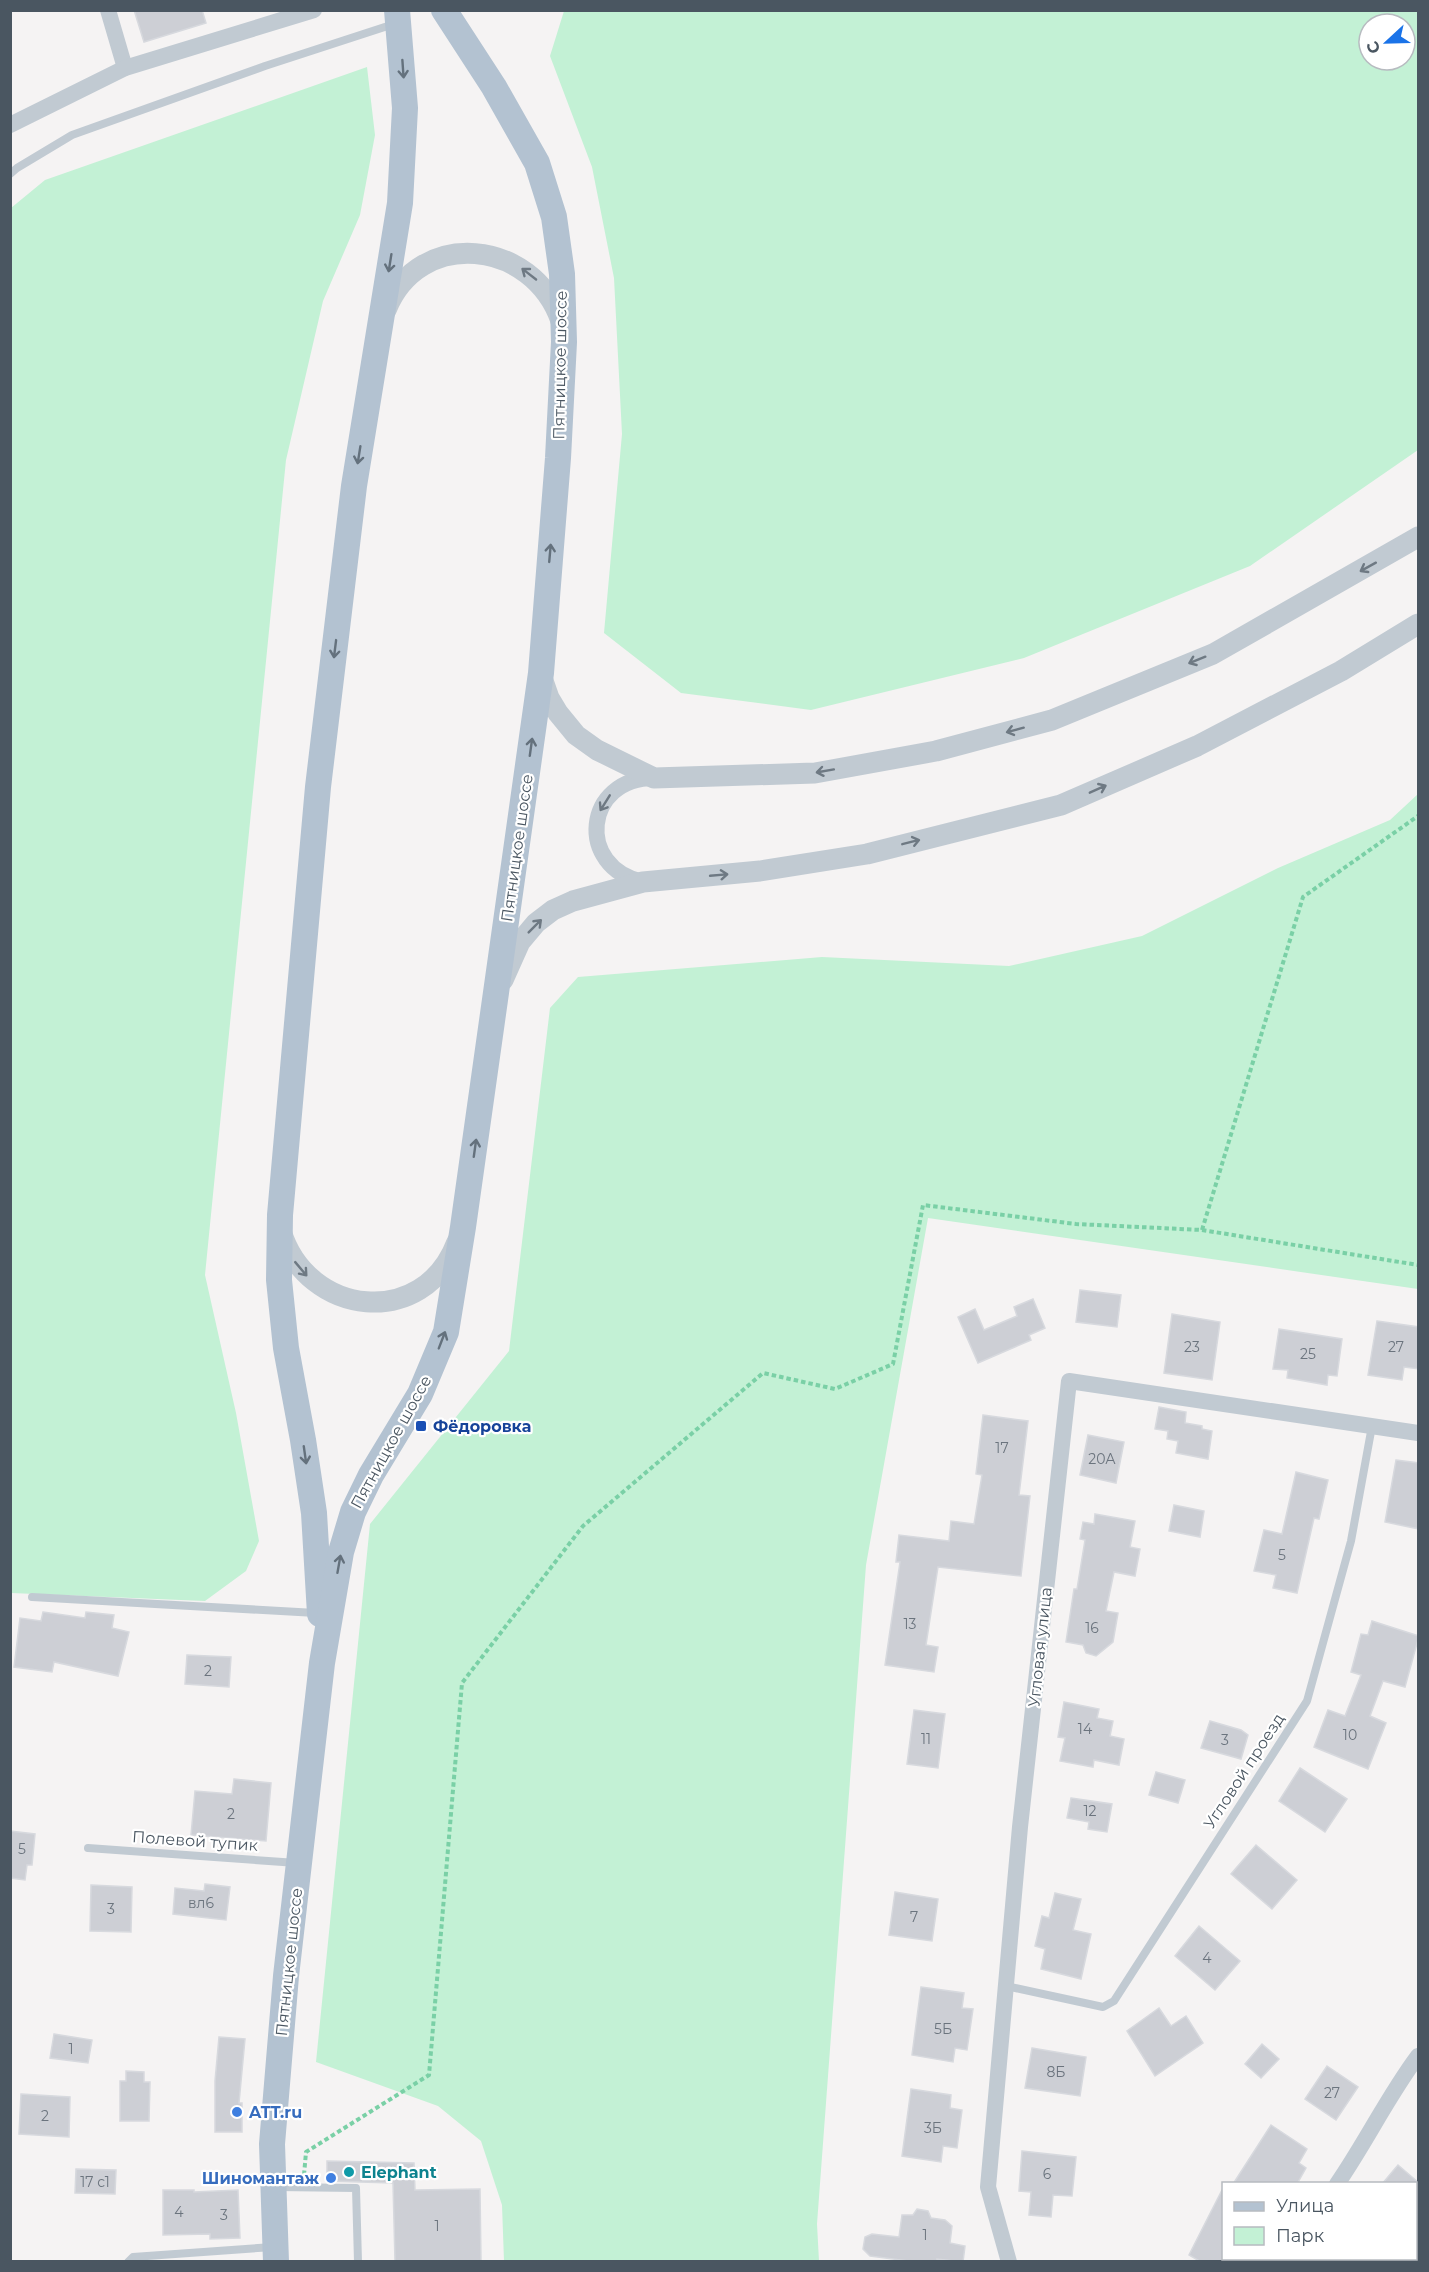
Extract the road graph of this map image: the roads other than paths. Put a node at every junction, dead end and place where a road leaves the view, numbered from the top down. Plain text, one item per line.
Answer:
1 (108, 10) edge
2 (314, 10) edge
3 (398, 16) edge
4 (450, 20) edge
5 (125, 68) junction
6 (10, 125) edge
7 (10, 174) edge
8 (378, 336) junction
9 (564, 342) junction
10 (1419, 537) edge
11 (1419, 624) edge
12 (541, 673) junction
13 (654, 778) junction
14 (643, 882) junction
15 (496, 994) junction
16 (280, 1215) junction
17 (463, 1227) junction
18 (1372, 1426) junction
19 (1419, 1433) edge
20 (32, 1597) dead end
21 (320, 1613) junction
22 (322, 1663) junction
23 (88, 1848) dead end
24 (299, 1863) junction
25 (1006, 1986) junction
26 (1419, 2055) edge
27 (1338, 2182) edge
28 (272, 2187) junction
29 (276, 2254) edge
30 (128, 2262) edge
31 (358, 2262) edge
32 (1009, 2262) edge

1 - 5 street
2 - 5 street
3 - 7 lane
3 -> 8 main road, Пятницкое шоссе
4 - 9 main road, Пятницкое шоссе
5 - 6 street
9 -> 8 street
8 -> 16 main road, Пятницкое шоссе
12 -> 9 main road, Пятницкое шоссе
10 -> 13 street
14 -> 11 street
12 - 13 street
15 -> 12 main road, Пятницкое шоссе
13 -> 14 street
15 -> 14 street
17 -> 15 main road, Пятницкое шоссе
16 -> 17 street
16 -> 21 main road, Пятницкое шоссе
22 -> 17 main road, Пятницкое шоссе
18 - 19 street, Угловая улица
18 - 25 lane, Угловой проезд
18 - 25 street, Угловая улица
20 - 21 lane
21 - 22 main road, Пятницкое шоссе
22 - 24 main road, Пятницкое шоссе
23 - 24 lane, Полевой тупик
24 - 28 main road, Пятницкое шоссе
25 - 32 street, Угловая улица
26 - 27 street
28 - 29 main road, Пятницкое шоссе
28 - 31 lane
29 - 30 lane

